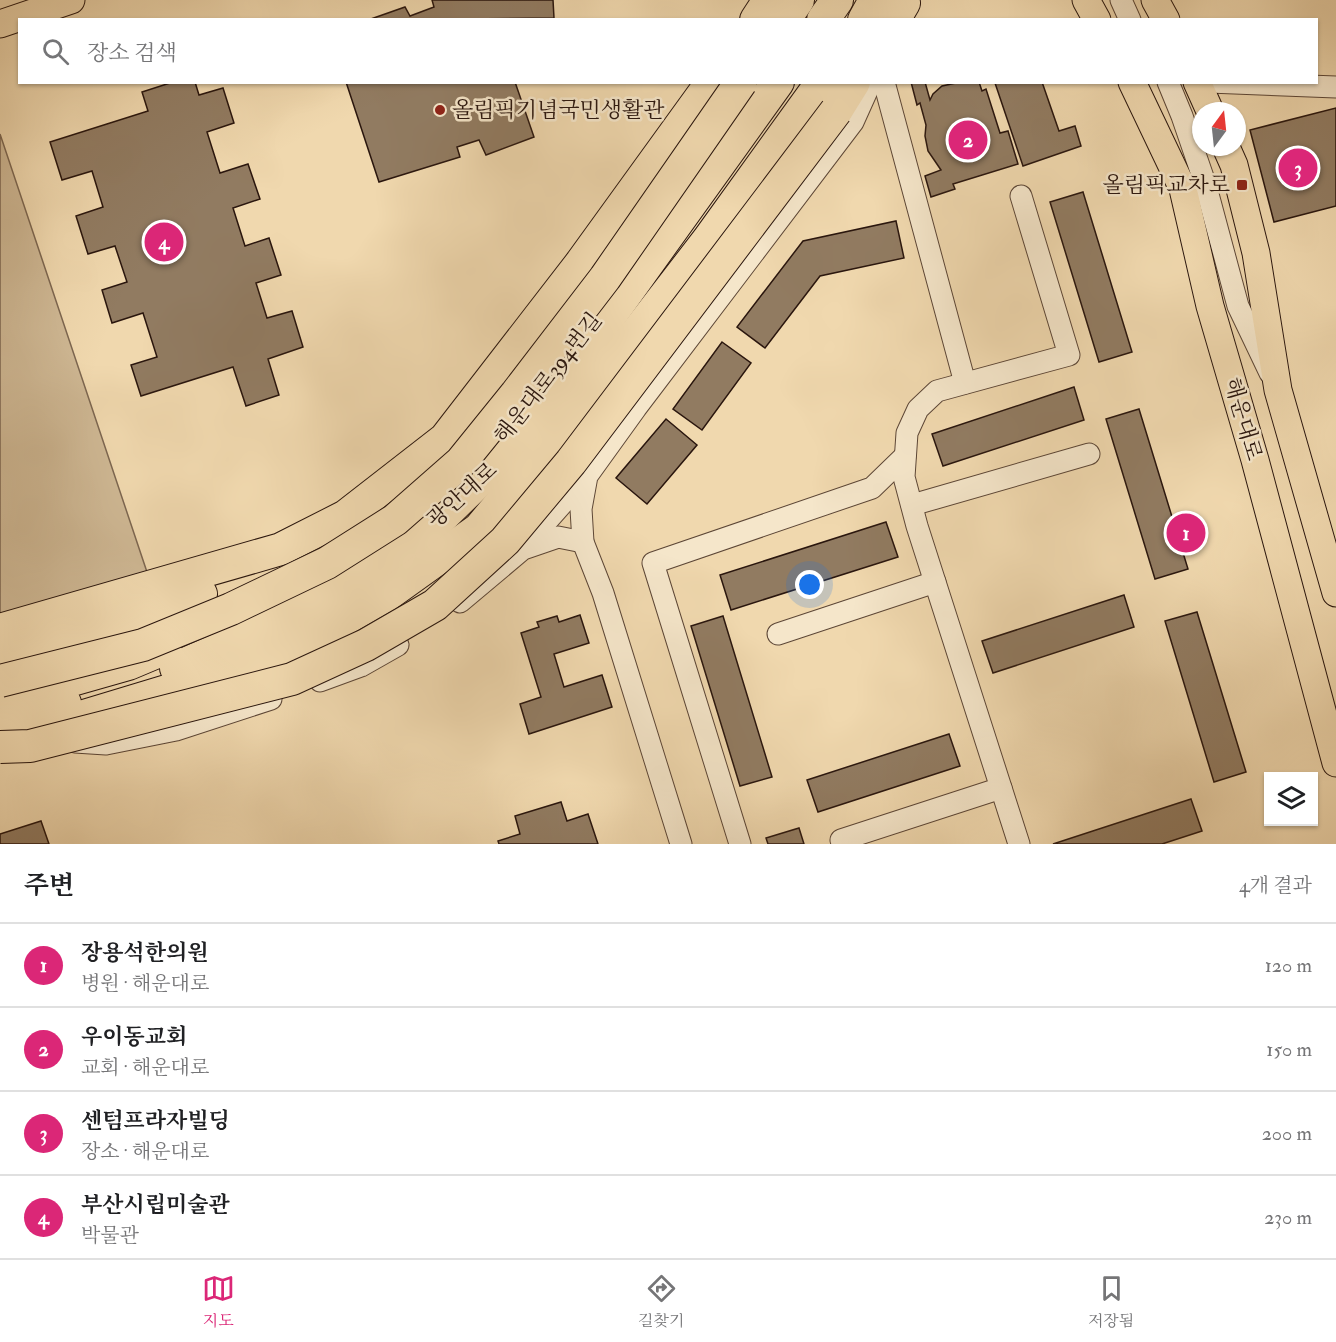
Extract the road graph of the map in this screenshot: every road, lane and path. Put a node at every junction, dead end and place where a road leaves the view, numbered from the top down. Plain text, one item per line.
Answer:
1 (71, 0) edge
2 (804, 0) edge
3 (837, 0) edge
4 (1086, 0) edge
5 (1121, 0) edge
6 (1134, 0) edge
7 (1155, 0) edge
8 (897, 7) edge
9 (804, 18) edge
10 (824, 18) edge
11 (869, 18) edge
12 (1096, 18) edge
13 (1129, 18) edge
14 (1140, 18) edge
15 (1165, 18) edge
16 (6, 21) edge
17 (711, 84) edge
18 (726, 84) edge
19 (740, 84) edge
20 (761, 84) edge
21 (777, 84) edge
22 (821, 84) edge
23 (853, 84) edge
24 (870, 84) edge
25 (885, 84) edge
26 (1133, 84) edge
27 (1160, 84) edge
28 (1169, 84) edge
29 (1198, 84) edge
30 (1260, 84) edge
31 (1336, 87) edge
32 (1206, 102) edge
33 (692, 136) junction
34 (1230, 156) edge
35 (1183, 189) junction
36 (687, 194) junction
37 (1021, 196) dead end
38 (964, 383) junction
39 (1278, 390) junction
40 (1089, 454) dead end
41 (905, 456) junction
42 (587, 476) junction
43 (912, 505) junction
44 (583, 542) junction
45 (523, 549) junction
46 (935, 582) junction
47 (1336, 593) edge
48 (0, 630) edge
49 (778, 634) dead end
50 (0, 652) edge
51 (130, 666) junction
52 (0, 667) edge
53 (0, 681) edge
54 (0, 703) edge
55 (3, 737) edge
56 (1336, 763) edge
57 (1001, 788) junction
58 (841, 840) dead end
59 (681, 844) edge
60 (740, 844) edge
61 (1019, 844) edge

1 - 16 main road
2 - 9 main road
3 - 10 highway
4 - 12 main road
5 - 13 street
6 - 14 street
7 - 15 main road
8 - 11 highway
17 - 48 highway
18 - 33 main road
19 - 53 highway, 광안대로, bridge
20 - 36 main road, 해운대로394번길
21 - 55 highway, 광안대로
22 - 55 highway
23 - 55 highway, bridge
24 - 42 street
25 - 38 street
26 - 35 main road, 해운대로
27 - 35 street
28 - 39 street
29 - 32 main road
30 - 31 street
33 - 36 main road
33 - 50 highway
34 - 39 main road, 해운대로
35 - 56 main road, 해운대로
36 - 51 main road, 해운대로394번길
37 - 38 street
38 - 41 street
39 - 47 main road, 해운대로
40 - 43 street
41 - 43 street
41 - 60 street
42 - 44 street
42 - 45 street
43 - 46 street
44 - 45 street
44 - 59 street
45 - 55 street
46 - 49 street
46 - 57 street
51 - 52 main road, 해운대로394번길
51 - 54 main road, 해운대로394번길
57 - 58 street
57 - 61 street

